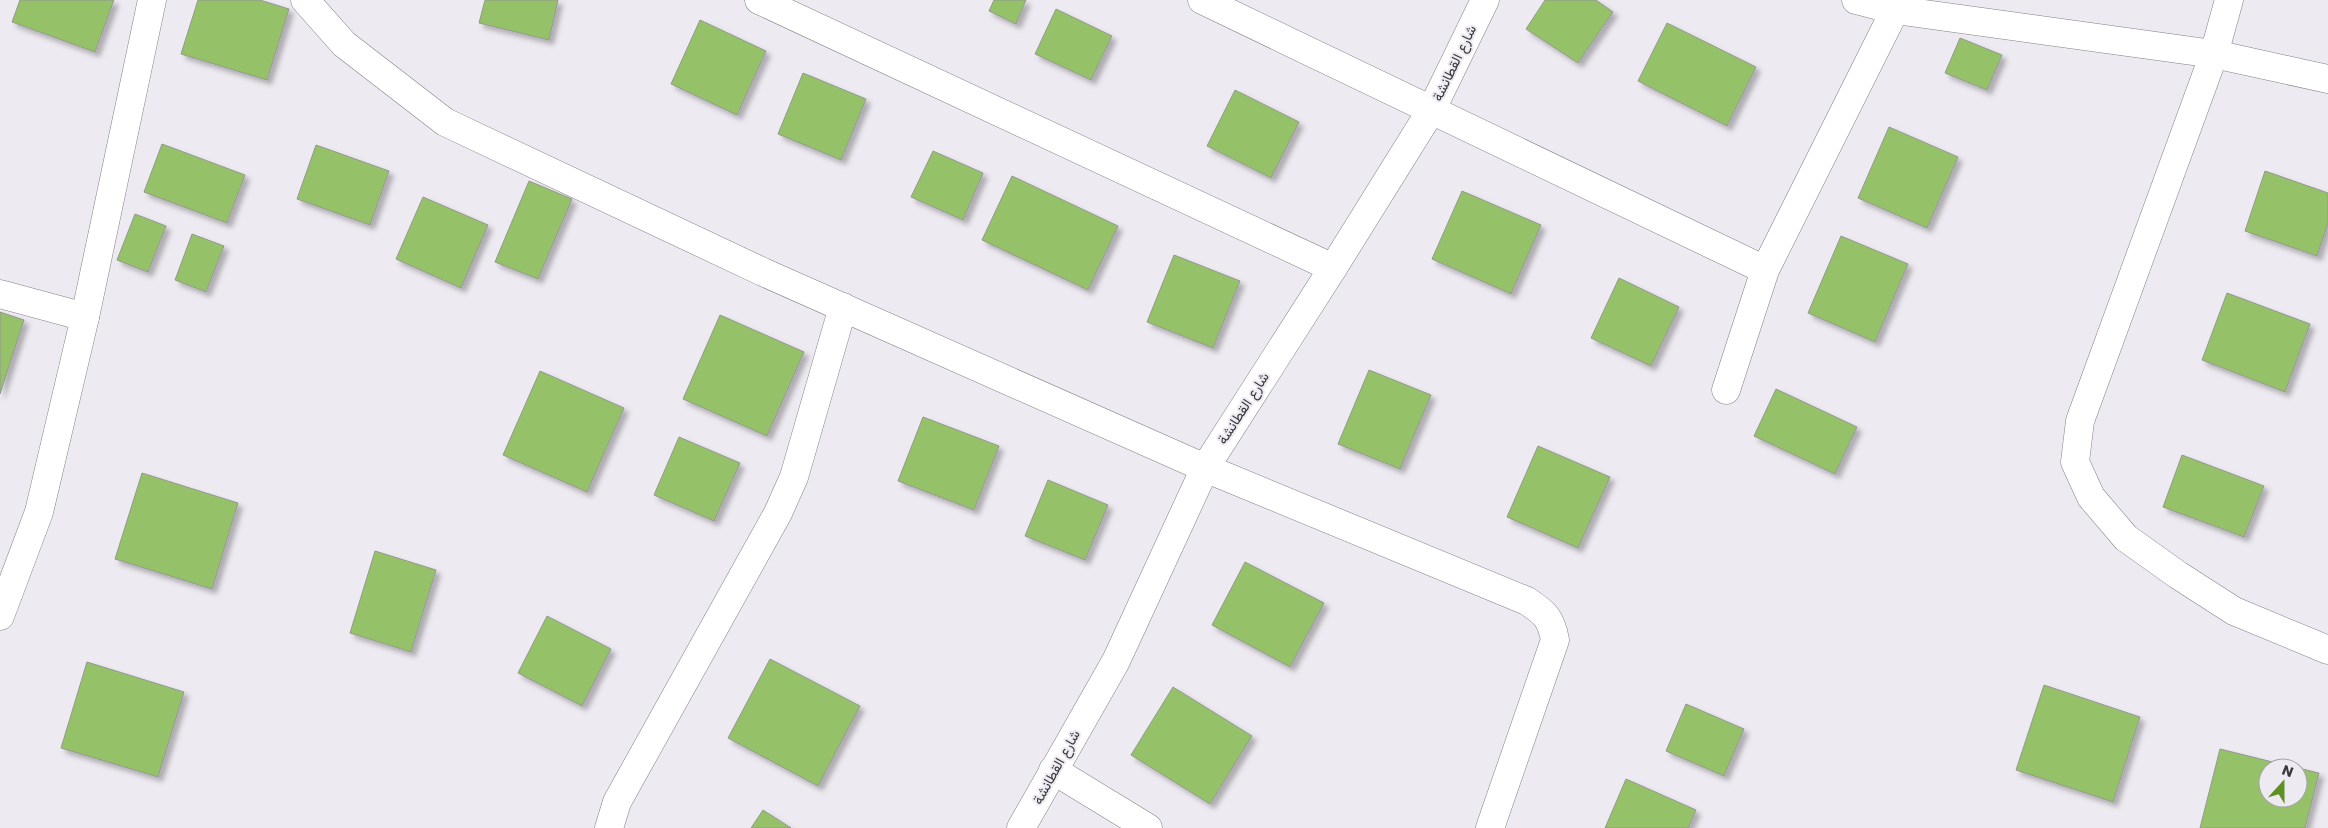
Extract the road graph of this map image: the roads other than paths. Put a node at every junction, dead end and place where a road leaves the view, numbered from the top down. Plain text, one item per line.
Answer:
1 (152, 0) edge
2 (304, 0) edge
3 (759, 0) edge
4 (1202, 0) edge
5 (1485, 0) edge
6 (1856, 0) edge
7 (2229, 0) edge
8 (1895, 10) junction
9 (2214, 54) junction
10 (2328, 79) edge
11 (1432, 109) junction
12 (1333, 268) junction
13 (1765, 270) junction
14 (0, 294) edge
15 (843, 307) junction
16 (85, 317) junction
17 (1726, 390) dead end
18 (1205, 468) junction
19 (0, 616) edge
20 (2328, 650) edge
21 (1053, 770) junction
22 (609, 828) edge
23 (1021, 828) edge
24 (1148, 828) edge
25 (1490, 828) edge

1 - 16 street
2 - 15 street
3 - 12 street
4 - 11 street
5 - 11 street, شارع القطانشة
6 - 8 street
7 - 9 street
8 - 9 street
8 - 13 street
9 - 10 street
9 - 20 street
11 - 12 street, شارع القطانشة
11 - 13 street
12 - 18 street, شارع القطانشة
13 - 17 street
14 - 16 street
15 - 18 street
15 - 22 street
16 - 19 street
18 - 21 street, شارع القطانشة
18 - 25 street
21 - 23 street, شارع القطانشة
21 - 24 street

